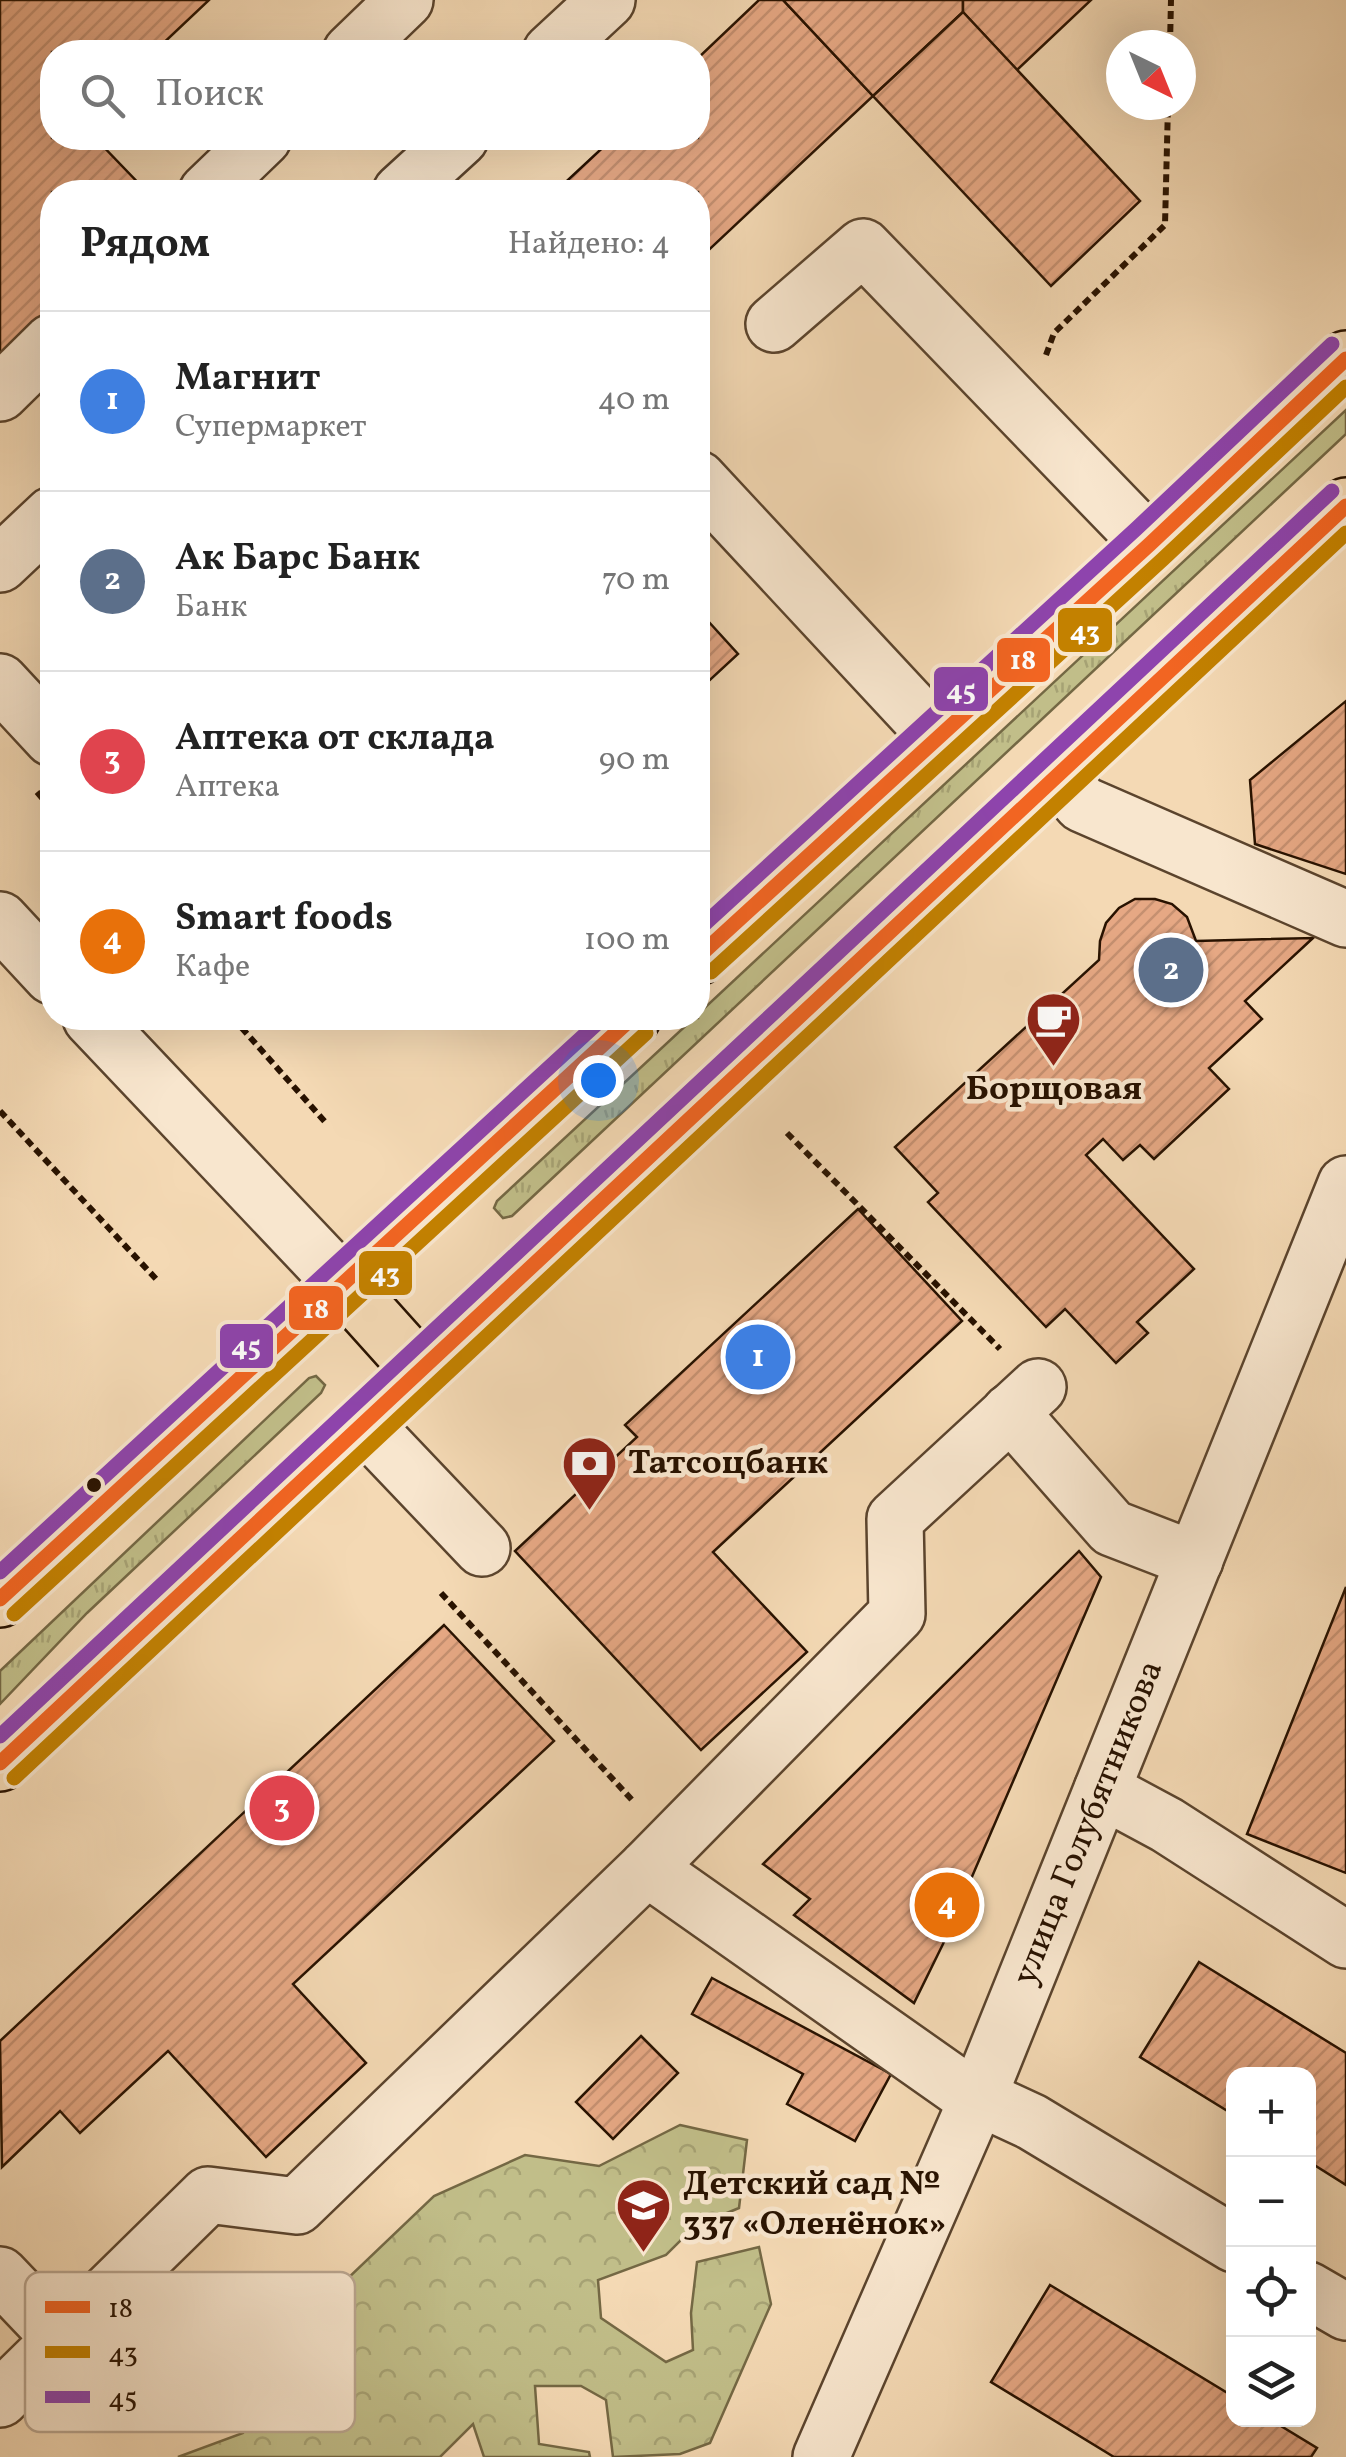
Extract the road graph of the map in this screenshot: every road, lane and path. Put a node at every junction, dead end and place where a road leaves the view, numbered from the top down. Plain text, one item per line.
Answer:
1 (405, 0) edge
2 (606, 0) edge
3 (1171, 0) edge
4 (1170, 30) edge
5 (363, 40) edge
6 (563, 40) edge
7 (1168, 120) edge
8 (251, 150) edge
9 (447, 150) edge
10 (220, 180) edge
11 (414, 180) edge
12 (774, 324) dead end
13 (40, 354) edge
14 (1346, 359) edge
15 (0, 393) edge
16 (1025, 416) junction
17 (710, 492) edge
18 (1346, 506) edge
19 (40, 526) edge
20 (1150, 544) junction
21 (0, 564) edge
22 (0, 682) edge
23 (40, 725) edge
24 (938, 737) junction
25 (1058, 776) junction
26 (1346, 918) edge
27 (0, 920) edge
28 (710, 946) edge
29 (40, 963) edge
30 (103, 1030) edge
31 (244, 1030) edge
32 (619, 1030) edge
33 (0, 1111) edge
34 (326, 1124) dead end
35 (1346, 1184) edge
36 (157, 1280) dead end
37 (342, 1283) junction
38 (421, 1371) junction
39 (364, 1424) junction
40 (482, 1548) dead end
41 (1195, 1560) junction
42 (0, 1599) edge
43 (0, 1764) edge
44 (1102, 1790) junction
45 (647, 1868) junction
46 (1346, 1940) edge
47 (980, 2095) junction
48 (1226, 2239) edge
49 (130, 2272) edge
50 (0, 2276) edge
51 (1316, 2295) edge
52 (25, 2302) edge
53 (1346, 2312) edge
54 (25, 2375) edge
55 (0, 2399) edge
56 (821, 2457) edge

1 - 5 street
2 - 6 street
3 - 4 path
7 - 16 path
8 - 10 street
9 - 11 street
12 - 16 street
13 - 15 street
14 - 20 main road
16 - 20 street
17 - 24 street
18 - 25 main road
19 - 21 street
20 - 24 main road
22 - 23 street
24 - 28 main road
25 - 26 street
25 - 38 main road
27 - 29 street
30 - 37 street
31 - 34 path
32 - 37 main road
33 - 36 path
35 - 41 street, улица Голубятникова
37 - 38 main road
37 - 42 main road
38 - 39 main road
39 - 40 street
39 - 43 main road
41 - 44 street, улица Голубятникова
41 - 45 street
44 - 46 street
44 - 47 street, улица Голубятникова
45 - 47 street
45 - 49 street
47 - 48 street
47 - 56 street, улица Голубятникова
50 - 52 street
51 - 53 street
54 - 55 street

